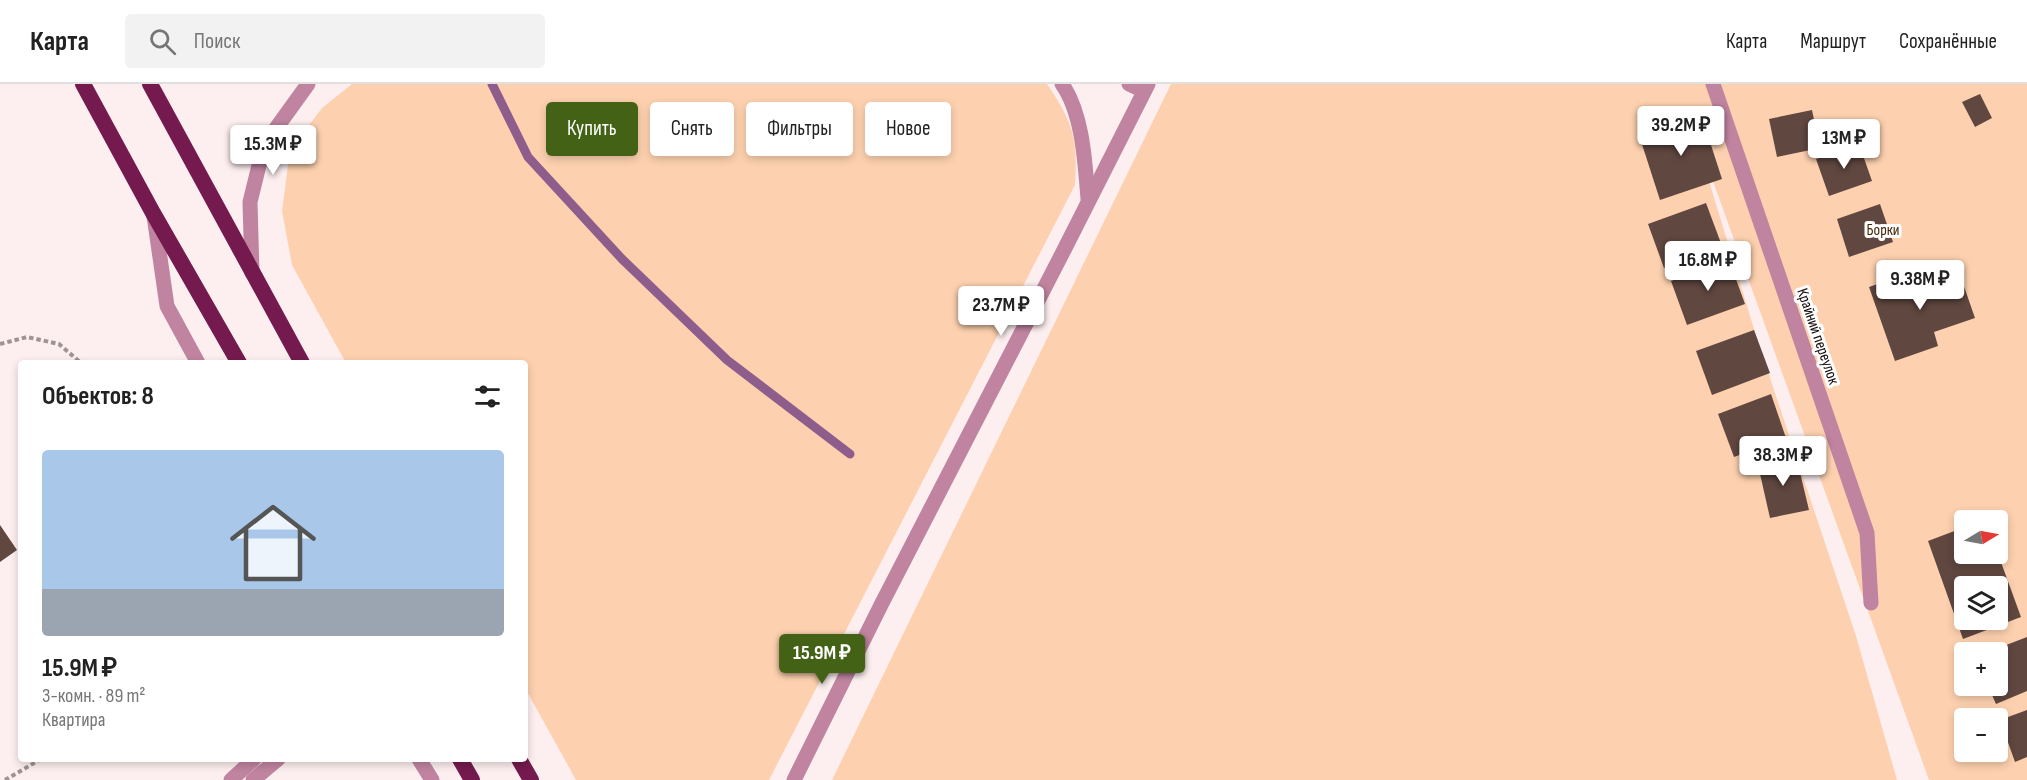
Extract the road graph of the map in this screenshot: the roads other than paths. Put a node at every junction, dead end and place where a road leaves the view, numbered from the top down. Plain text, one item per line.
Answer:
1 (83, 84) edge
2 (150, 84) edge
3 (308, 84) edge
4 (1062, 84) edge
5 (1129, 84) edge
6 (1713, 84) edge
7 (1146, 88) edge
8 (1088, 199) junction
9 (153, 213) junction
10 (252, 273) junction
11 (196, 360) edge
12 (237, 360) edge
13 (300, 360) edge
14 (1871, 603) dead end
15 (251, 762) edge
16 (274, 762) edge
17 (421, 762) edge
18 (462, 762) edge
19 (521, 762) edge
20 (231, 780) edge
21 (253, 780) edge
22 (432, 780) edge
23 (472, 780) edge
24 (531, 780) edge
25 (794, 780) edge

1 - 9 highway
2 - 10 highway
3 - 10 street
4 - 8 street
5 - 7 street
6 - 14 street, Крайний переулок
7 - 8 street
8 - 25 street
9 - 11 street
9 - 12 highway
10 - 13 highway
15 - 20 street
16 - 21 street
17 - 22 street
18 - 23 highway
19 - 24 highway

